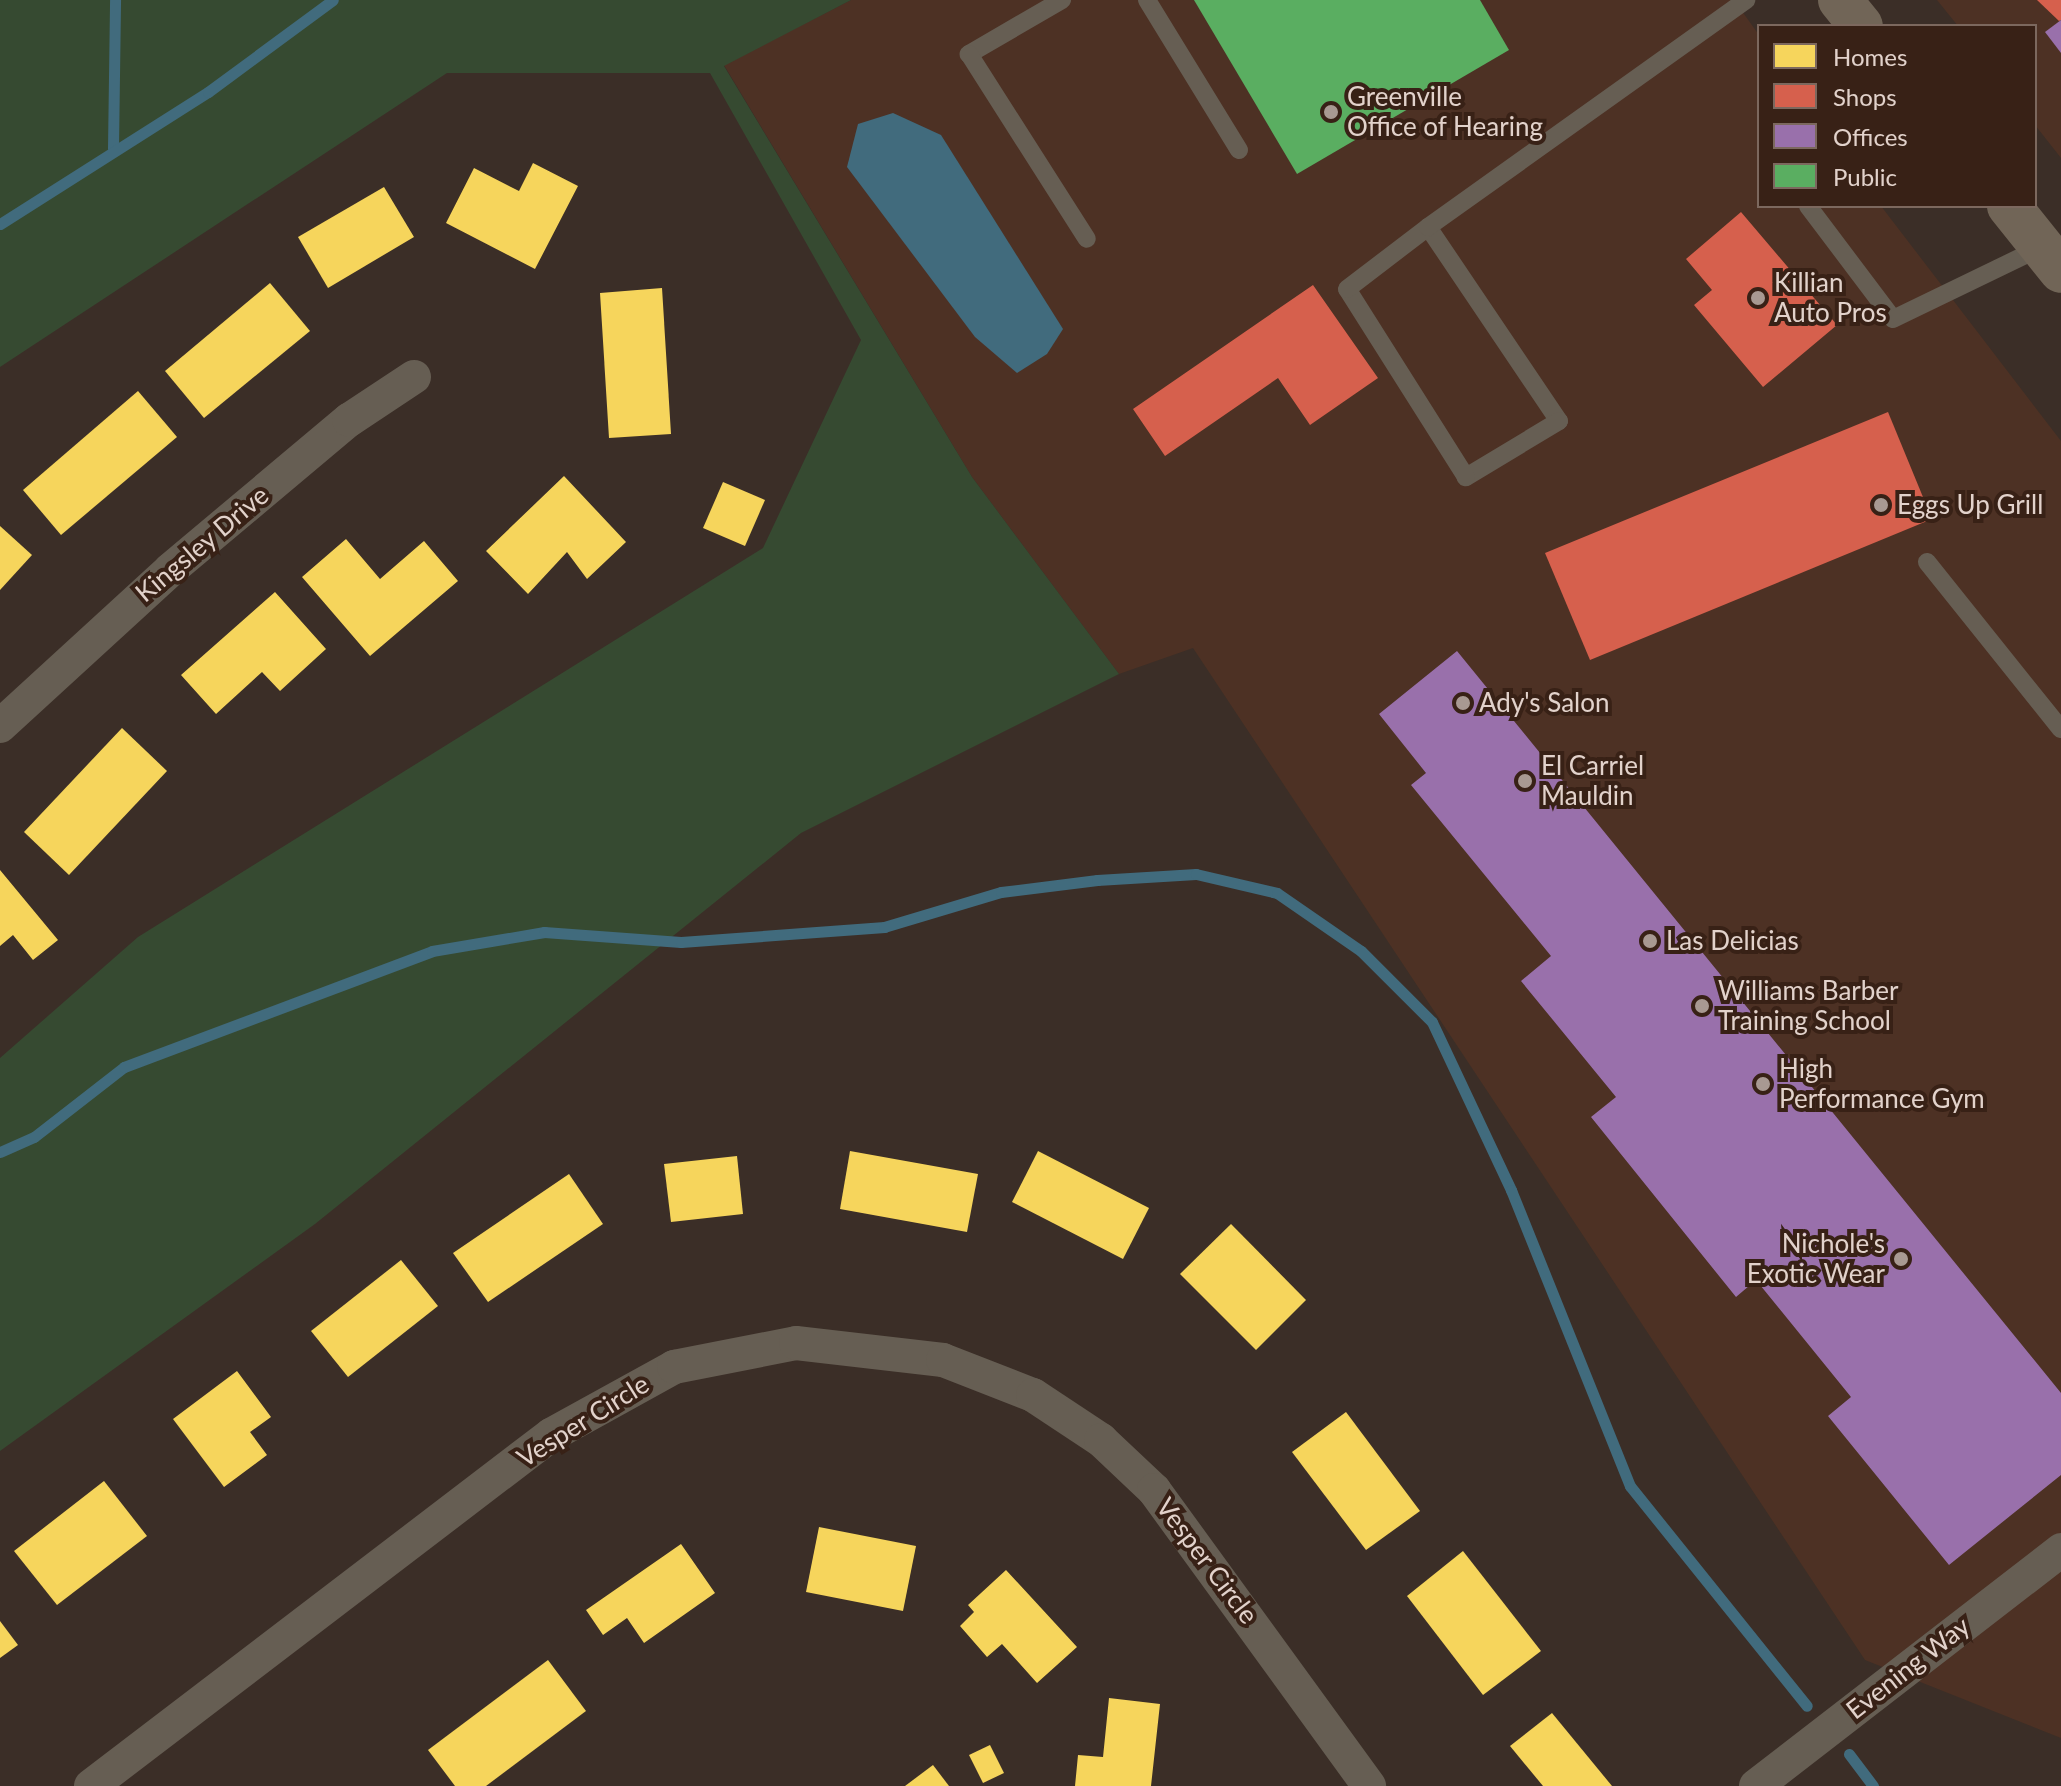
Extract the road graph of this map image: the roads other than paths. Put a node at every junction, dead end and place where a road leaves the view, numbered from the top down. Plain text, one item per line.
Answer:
1 (1062, 0) edge
2 (1147, 0) edge
3 (1746, 0) edge
4 (1840, 0) edge
5 (1859, 24) edge
6 (1239, 150) dead end
7 (1810, 208) edge
8 (2011, 208) edge
9 (1428, 227) junction
10 (1087, 239) dead end
11 (2051, 259) edge
12 (414, 377) dead end
13 (1927, 562) dead end
14 (0, 726) edge
15 (2061, 729) edge
16 (2061, 1550) edge
17 (91, 1786) edge
18 (1369, 1786) edge
19 (1756, 1786) edge

1 - 10 lane
2 - 6 lane
3 - 9 lane
4 - 5 main road
7 - 11 lane
8 - 11 main road
9 - 9 lane
12 - 14 street, Kingsley Drive
13 - 15 lane
16 - 19 street, Evening Way
17 - 18 street, Vesper Circle

